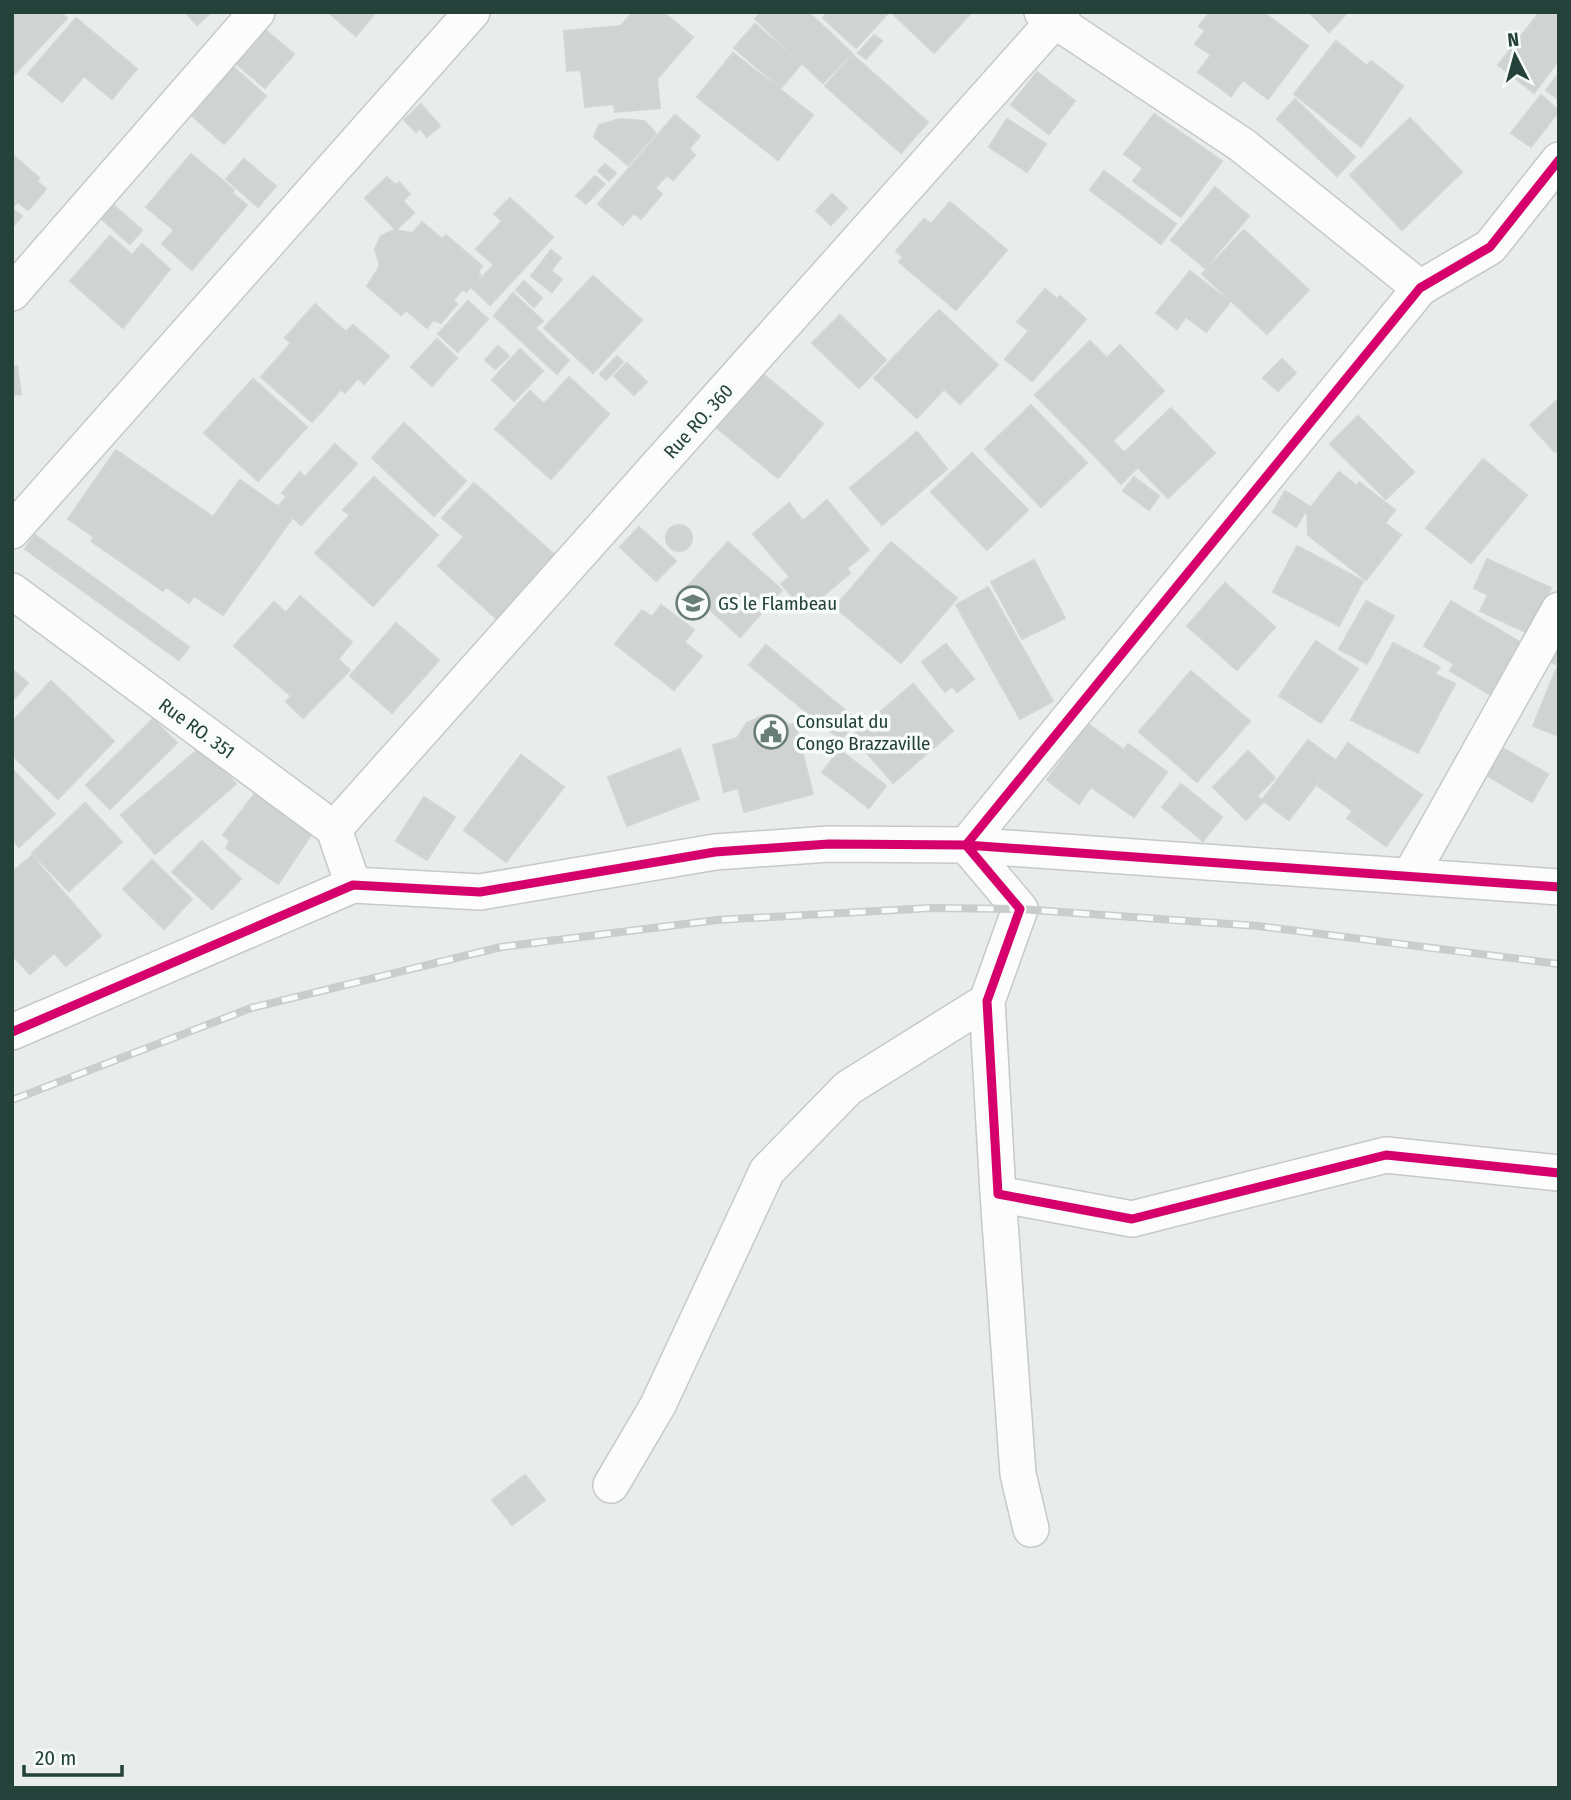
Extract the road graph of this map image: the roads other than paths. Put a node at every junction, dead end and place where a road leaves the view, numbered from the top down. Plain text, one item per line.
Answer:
1 (257, 12) edge
2 (472, 12) edge
3 (1053, 15) edge
4 (1559, 160) edge
5 (1420, 288) junction
6 (12, 293) edge
7 (12, 531) edge
8 (12, 591) edge
9 (1559, 610) edge
10 (334, 829) junction
11 (966, 845) junction
12 (1410, 876) junction
13 (353, 885) junction
14 (1559, 887) edge
15 (987, 1001) junction
16 (12, 1032) edge
17 (1559, 1173) edge
18 (998, 1194) junction
19 (611, 1485) dead end
20 (1031, 1529) dead end

1 - 6 street
2 - 7 street
3 - 5 street
3 - 10 street, Rue RO. 360
4 - 5 street
5 - 11 street
8 - 10 street, Rue RO. 351
9 - 12 street
10 - 13 street
11 - 12 street
11 - 13 street
11 - 15 street
12 - 14 street
13 - 16 street
15 - 18 street
15 - 19 street
17 - 18 street
18 - 20 street

